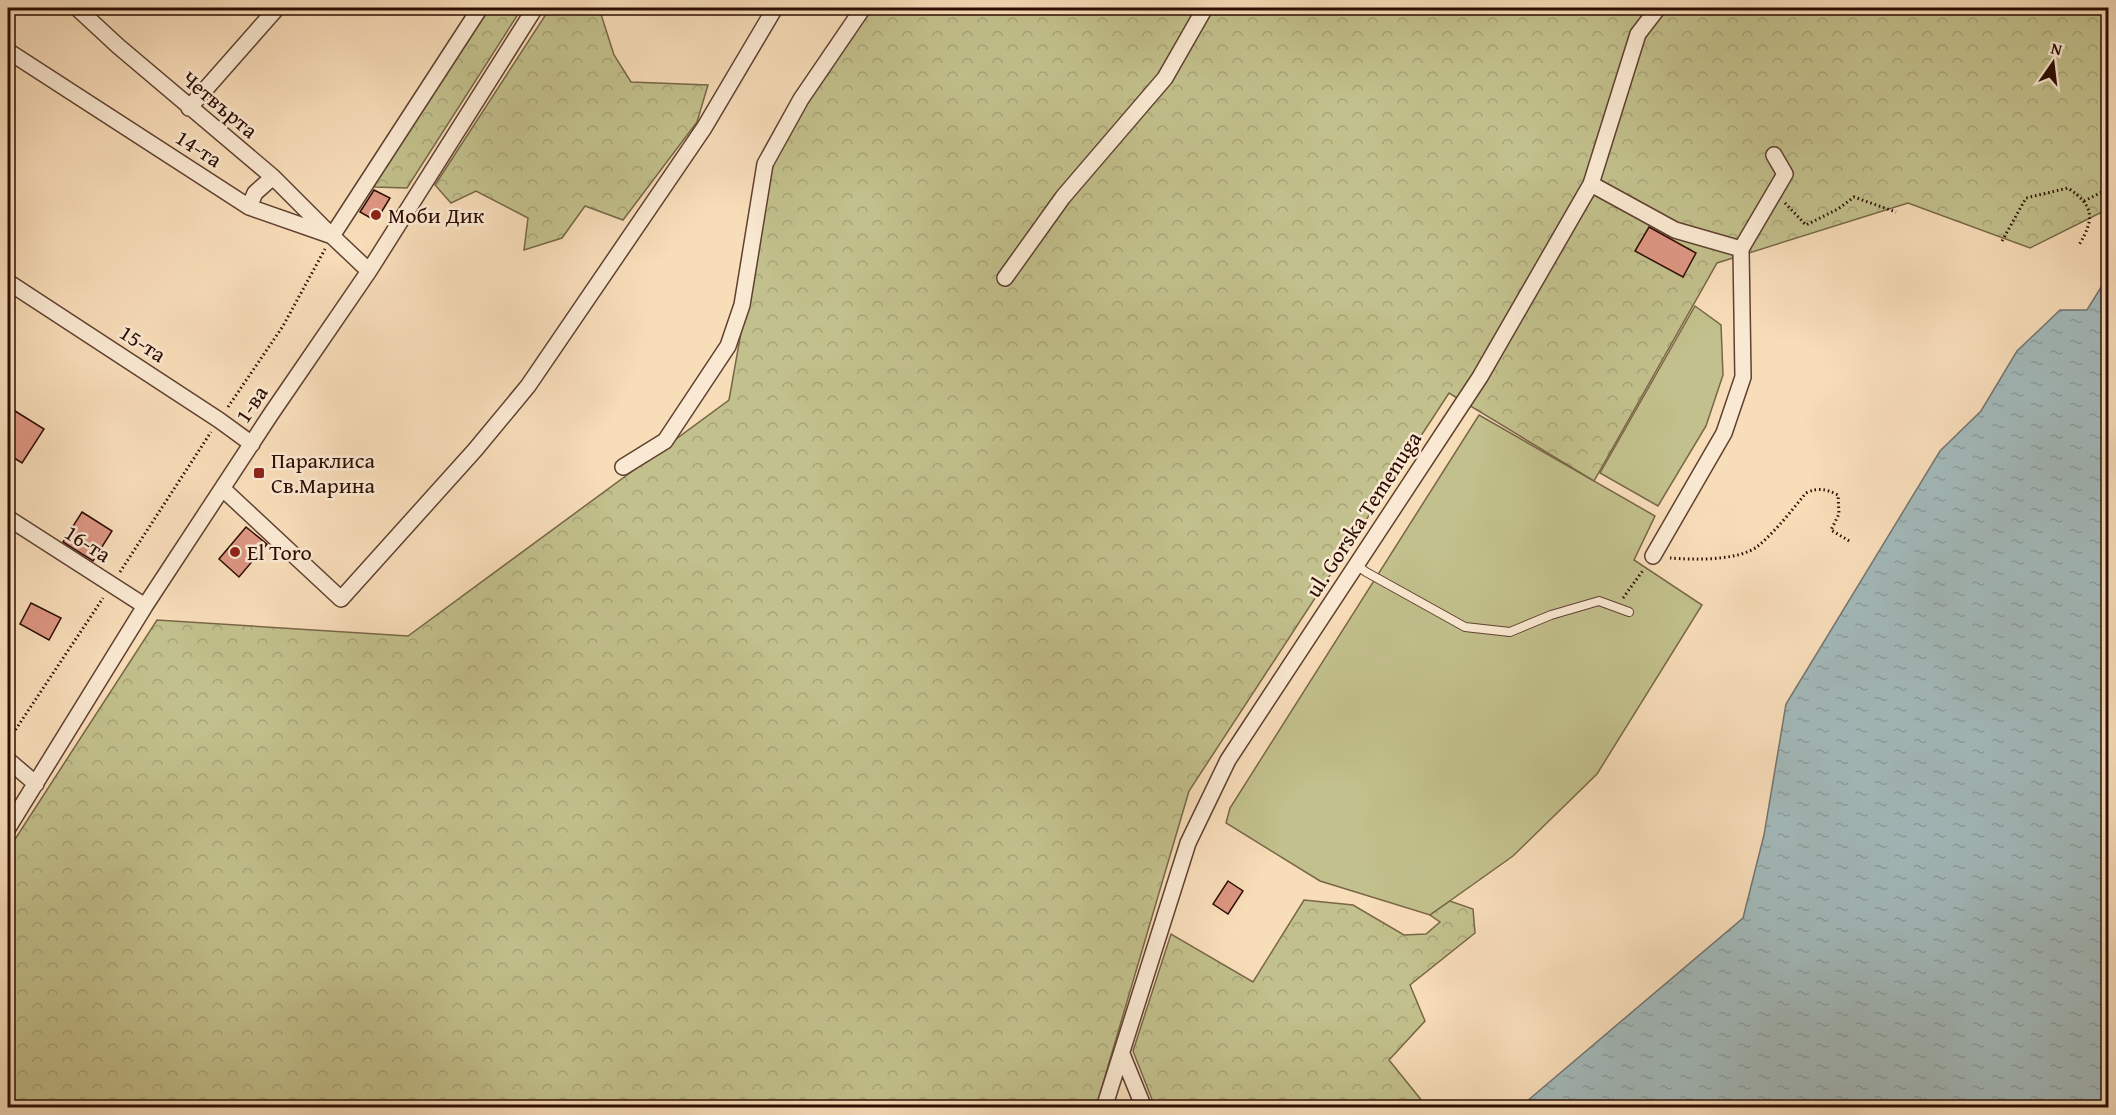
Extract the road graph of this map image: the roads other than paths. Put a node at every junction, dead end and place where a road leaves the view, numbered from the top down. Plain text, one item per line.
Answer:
1 (77, 8) edge
2 (277, 8) edge
3 (480, 8) edge
4 (535, 8) edge
5 (775, 8) edge
6 (863, 8) edge
7 (1205, 8) edge
8 (1658, 8) edge
9 (8, 51) edge
10 (189, 108) junction
11 (1774, 155) dead end
12 (273, 177) junction
13 (1591, 184) junction
14 (249, 207) junction
15 (332, 236) junction
16 (1740, 249) junction
17 (369, 271) junction
18 (1005, 278) dead end
19 (8, 282) edge
20 (252, 444) junction
21 (623, 467) dead end
22 (224, 489) junction
23 (8, 518) edge
24 (1653, 556) road end
25 (1356, 565) junction
26 (145, 606) junction
27 (1629, 612) dead end
28 (8, 760) edge
29 (36, 784) junction
30 (8, 828) edge
31 (1122, 1054) junction
32 (1104, 1107) edge
33 (1144, 1107) edge

1 - 10 street, Четвърта
2 - 10 street
3 - 15 street
4 - 17 street, 1-ва
5 - 22 street
6 - 21 street
7 - 18 street
8 - 13 street, ul. Gorska Temenuga
9 - 14 street, 14-та
10 - 12 street, Четвърта
11 - 16 street
12 - 14 street
12 - 15 street, Четвърта
13 - 16 street
13 - 25 street, ul. Gorska Temenuga
14 - 15 street, 14-та
15 - 17 street, 14-та
16 - 24 street
17 - 20 street, 1-ва
19 - 20 street, 15-та
20 - 22 street, 1-ва
22 - 26 street, 1-ва
23 - 26 street, 16-та
25 - 27 lane
25 - 31 street, ul. Gorska Temenuga
26 - 29 street, 1-ва
28 - 29 street
29 - 30 street, 1-ва
31 - 32 street, ul. Gorska Temenuga
31 - 33 street

